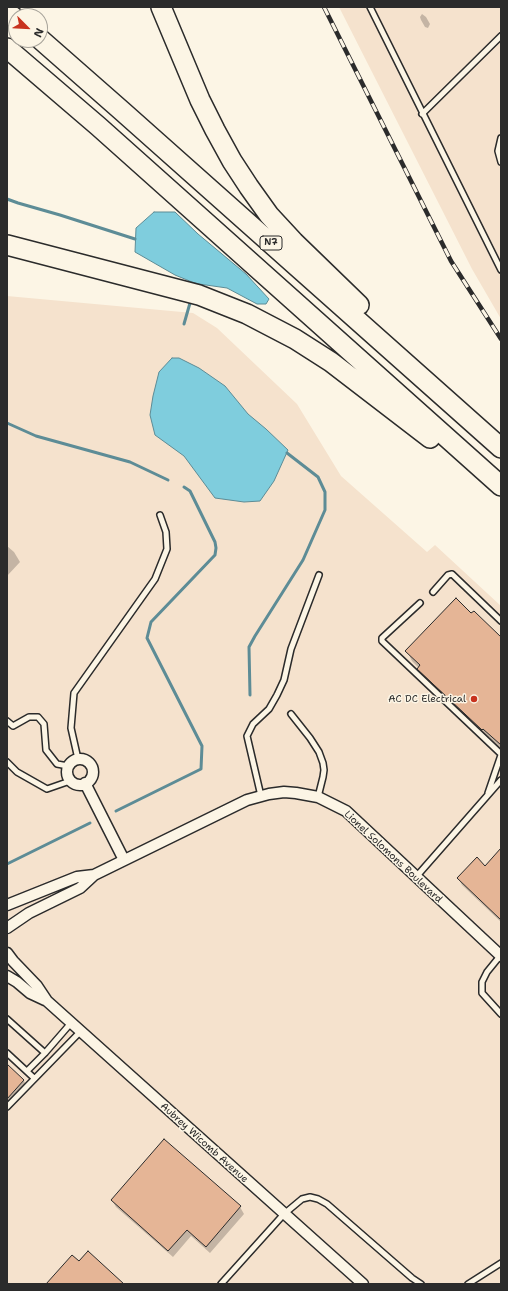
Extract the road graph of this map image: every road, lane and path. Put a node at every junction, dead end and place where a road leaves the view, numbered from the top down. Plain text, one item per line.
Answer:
1 (161, 7) edge
2 (370, 7) edge
3 (501, 36) edge
4 (48, 46) edge
5 (7, 48) edge
6 (422, 114) junction
7 (501, 138) edge
8 (501, 162) edge
9 (7, 245) edge
10 (501, 270) edge
11 (501, 439) edge
12 (501, 448) edge
13 (501, 486) edge
14 (501, 493) edge
15 (160, 515) dead end
16 (319, 575) dead end
17 (433, 592) dead end
18 (420, 603) dead end
19 (501, 622) edge
20 (291, 714) dead end
21 (7, 721) edge
22 (501, 754) edge
23 (78, 759) junction
24 (7, 762) edge
25 (68, 766) junction
26 (501, 780) edge
27 (70, 781) junction
28 (85, 783) junction
29 (261, 796) junction
30 (487, 796) junction
31 (318, 797) junction
32 (124, 860) junction
33 (94, 875) junction
34 (415, 877) junction
35 (7, 905) edge
36 (7, 928) edge
37 (7, 953) edge
38 (501, 956) edge
39 (7, 976) edge
40 (47, 1001) junction
41 (501, 1014) edge
42 (7, 1019) edge
43 (71, 1023) junction
44 (80, 1032) junction
45 (7, 1053) edge
46 (45, 1053) junction
47 (27, 1071) junction
48 (34, 1078) junction
49 (7, 1107) edge
50 (284, 1214) junction
51 (501, 1263) edge
52 (221, 1284) edge
53 (363, 1284) edge
54 (421, 1284) edge
55 (468, 1284) edge

1 - 11 highway
2 - 6 lane
3 - 6 lane
4 - 12 highway, N7
5 - 13 highway
6 - 10 lane
7 - 8 lane
9 - 14 highway
15 - 23 lane
16 - 29 lane
17 - 19 lane
18 - 22 lane
20 - 31 lane
21 - 25 lane
22 - 30 lane
23 - 25 street
23 - 28 street
24 - 27 lane
25 - 27 street
26 - 30 lane
27 - 28 street
28 - 32 street
29 - 31 street, Lionel Solomons Boulevard
29 - 32 street, Lionel Solomons Boulevard
30 - 34 lane
31 - 34 street, Lionel Solomons Boulevard
32 - 33 street, Lionel Solomons Boulevard
33 - 35 street, Lionel Solomons Boulevard
33 - 36 street, Lionel Solomons Boulevard
34 - 38 street, Lionel Solomons Boulevard
37 - 40 street, Aubrey Wicomb Avenue
38 - 41 lane
39 - 40 street, Aubrey Wicomb Avenue
40 - 43 street, Aubrey Wicomb Avenue
42 - 46 lane
43 - 44 street, Aubrey Wicomb Avenue
43 - 46 lane
44 - 48 lane
44 - 50 street, Aubrey Wicomb Avenue
45 - 47 lane
46 - 47 lane
47 - 48 lane
48 - 49 lane
50 - 52 lane
50 - 53 street, Aubrey Wicomb Avenue
50 - 54 lane
51 - 55 lane

